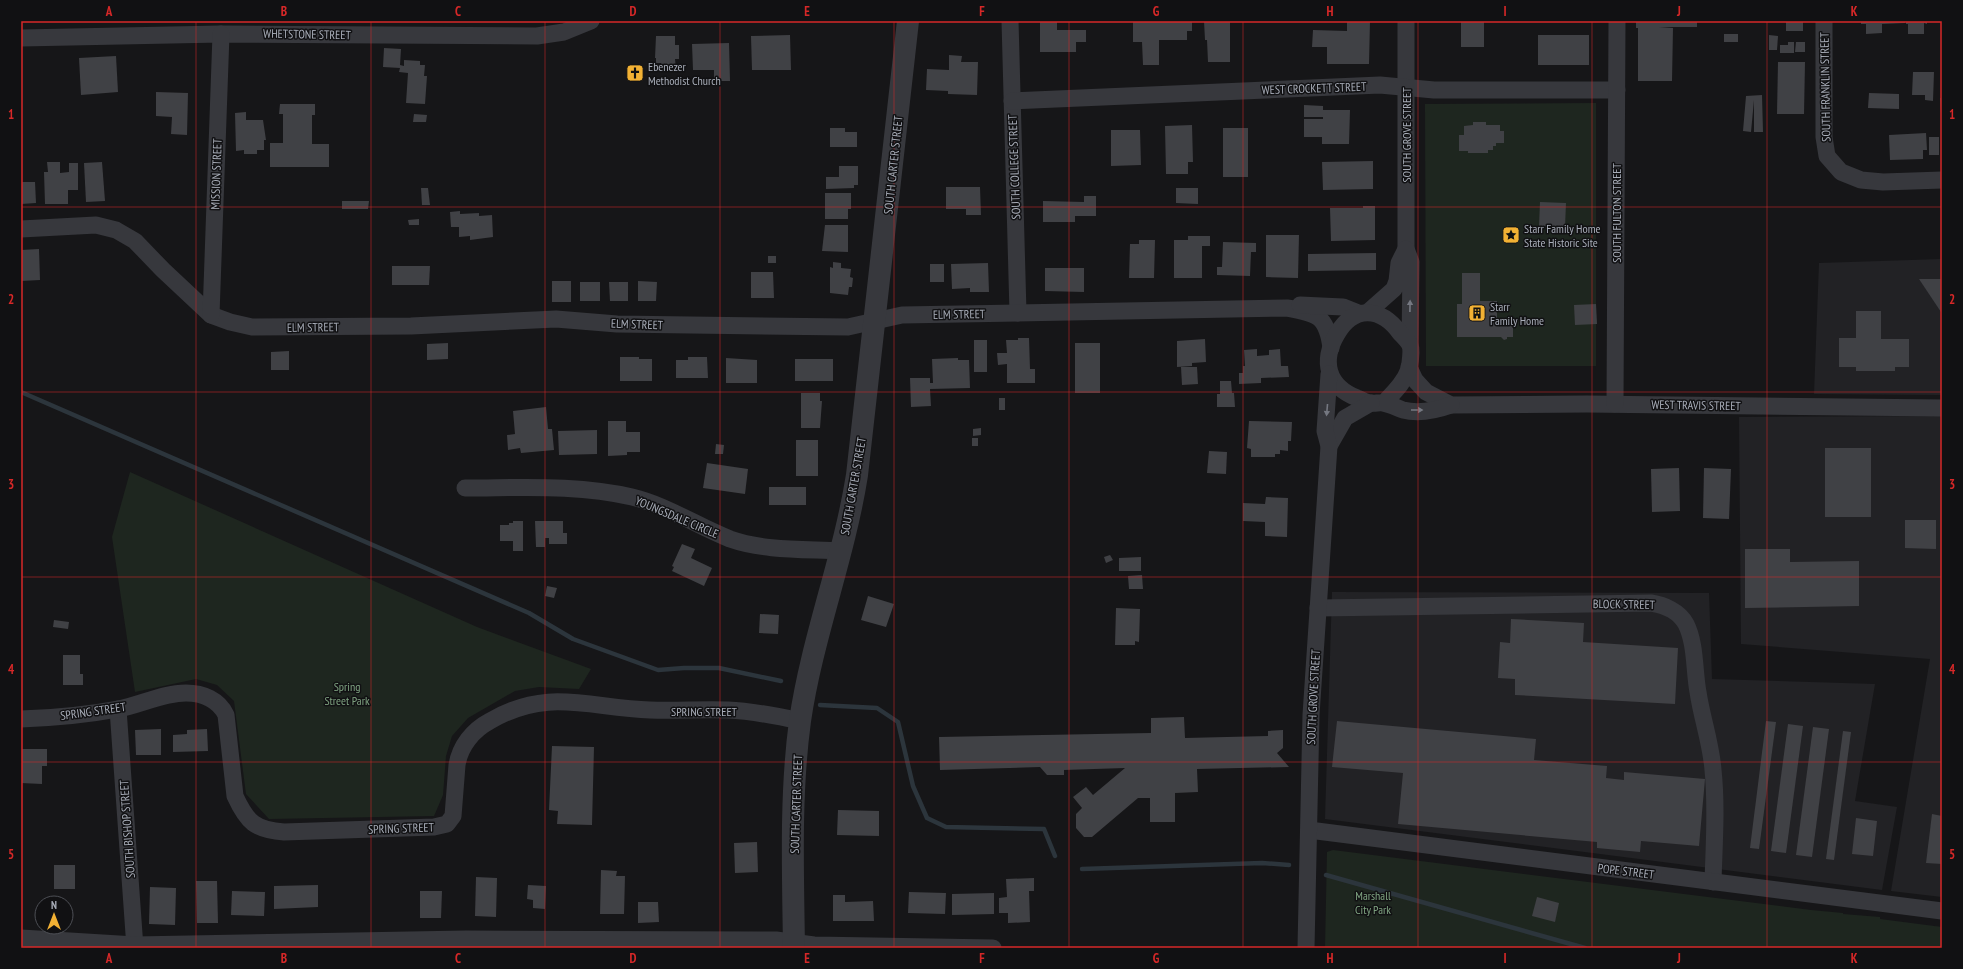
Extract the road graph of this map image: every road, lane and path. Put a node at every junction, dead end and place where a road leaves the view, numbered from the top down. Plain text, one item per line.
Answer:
1 (591, 21) edge
2 (908, 21) edge
3 (1010, 21) edge
4 (1406, 21) edge
5 (1617, 21) edge
6 (1824, 21) edge
7 (221, 34) junction
8 (21, 38) edge
9 (1406, 87) junction
10 (1617, 90) junction
11 (1012, 100) junction
12 (1942, 180) edge
13 (21, 229) edge
14 (1406, 249) junction
15 (1287, 308) junction
16 (1363, 312) junction
17 (1018, 313) junction
18 (211, 315) junction
19 (876, 320) junction
20 (1410, 345) junction
21 (1330, 348) junction
22 (1409, 367) junction
23 (1329, 374) junction
24 (1377, 403) junction
25 (1615, 404) junction
26 (1451, 405) junction
27 (1942, 408) edge
28 (1329, 446) junction
29 (465, 488) dead end
30 (841, 551) junction
31 (1318, 608) junction
32 (118, 709) junction
33 (21, 719) edge
34 (800, 721) junction
35 (1309, 830) junction
36 (1713, 882) junction
37 (1942, 911) edge
38 (21, 938) edge
39 (794, 945) edge
40 (135, 947) edge
41 (993, 948) edge
42 (1306, 948) edge

1 - 7 street, WHETSTONE STREET
2 - 19 street, SOUTH CARTER STREET
3 - 11 street, SOUTH COLLEGE STREET
4 - 9 street, SOUTH GROVE STREET
5 - 10 street, SOUTH FULTON STREET
6 - 12 street, SOUTH FRANKLIN STREET
7 - 8 street, WHETSTONE STREET
7 - 18 street, MISSION STREET
9 - 10 street, WEST CROCKETT STREET
9 - 11 street, WEST CROCKETT STREET
9 - 14 street, SOUTH GROVE STREET
10 - 25 street, SOUTH FULTON STREET
11 - 17 street, SOUTH COLLEGE STREET
13 - 18 street, ELM STREET
14 - 16 street, SOUTH GROVE STREET
20 -> 14 street, SOUTH GROVE STREET
15 - 16 street, ELM STREET
15 - 17 street, ELM STREET
15 - 21 street, ELM STREET
16 - 20 street
16 - 21 street
17 - 19 street, ELM STREET
18 - 19 street, ELM STREET
19 - 30 street, SOUTH CARTER STREET
20 - 22 street
21 - 23 street
22 - 24 street
22 - 26 street, WEST TRAVIS STREET
23 - 24 street
23 -> 28 street, SOUTH GROVE STREET
24 -> 26 street, WEST TRAVIS STREET
24 - 28 street, SOUTH GROVE STREET
25 - 26 street, WEST TRAVIS STREET
25 - 27 street, WEST TRAVIS STREET
28 - 31 street, SOUTH GROVE STREET
29 - 30 street, YOUNGSDALE CIRCLE
30 - 34 street, SOUTH CARTER STREET
31 - 35 street, SOUTH GROVE STREET
31 - 36 street, BLOCK STREET
32 - 33 street, SPRING STREET
32 - 34 street, SPRING STREET
32 - 40 street, SOUTH BISHOP STREET
34 - 39 street, SOUTH CARTER STREET
35 - 36 street, POPE STREET
35 - 42 street, SOUTH GROVE STREET
36 - 37 street, POPE STREET
38 - 40 street
39 - 40 street
39 - 41 street

